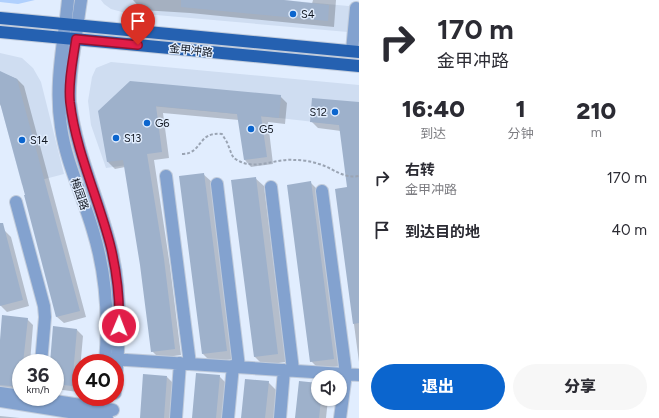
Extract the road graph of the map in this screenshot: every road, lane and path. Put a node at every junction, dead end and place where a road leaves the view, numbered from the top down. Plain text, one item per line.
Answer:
1 (68, 0) edge
2 (81, 0) edge
3 (355, 6) edge
4 (0, 18) edge
5 (72, 25) junction
6 (0, 32) edge
7 (70, 38) junction
8 (355, 52) edge
9 (359, 66) edge
10 (182, 154) dead end
11 (166, 176) dead end
12 (359, 176) edge
13 (217, 184) dead end
14 (271, 187) dead end
15 (322, 191) dead end
16 (16, 202) dead end
17 (42, 354) edge
18 (105, 354) edge
19 (118, 354) edge
20 (124, 359) edge
21 (185, 363) junction
22 (236, 367) junction
23 (289, 370) junction
24 (345, 370) edge
25 (311, 372) edge
26 (347, 374) edge
27 (359, 374) edge
28 (0, 392) edge
29 (12, 394) edge
30 (0, 401) edge
31 (12, 402) edge
32 (53, 406) edge
33 (342, 406) edge
34 (105, 412) edge
35 (176, 418) edge
36 (228, 418) edge
37 (280, 418) edge
38 (340, 418) edge

1 - 5 street
2 - 5 street
3 - 8 street
4 - 5 main road, 金甲冲路
5 - 7 street, 梅园路
5 - 8 main road, 金甲冲路
6 - 7 main road, 金甲冲路
7 - 9 main road, 金甲冲路
7 - 18 street, 梅园路
7 - 19 street, 梅园路
10 - 12 path
11 - 21 street
13 - 22 street
14 - 23 street
15 - 24 street
16 - 17 street
20 - 21 street
21 - 22 street
21 - 35 street
22 - 23 street
22 - 36 street
23 - 25 street
23 - 37 street
26 - 27 street
28 - 29 street
30 - 31 street
32 - 34 street
33 - 38 street

